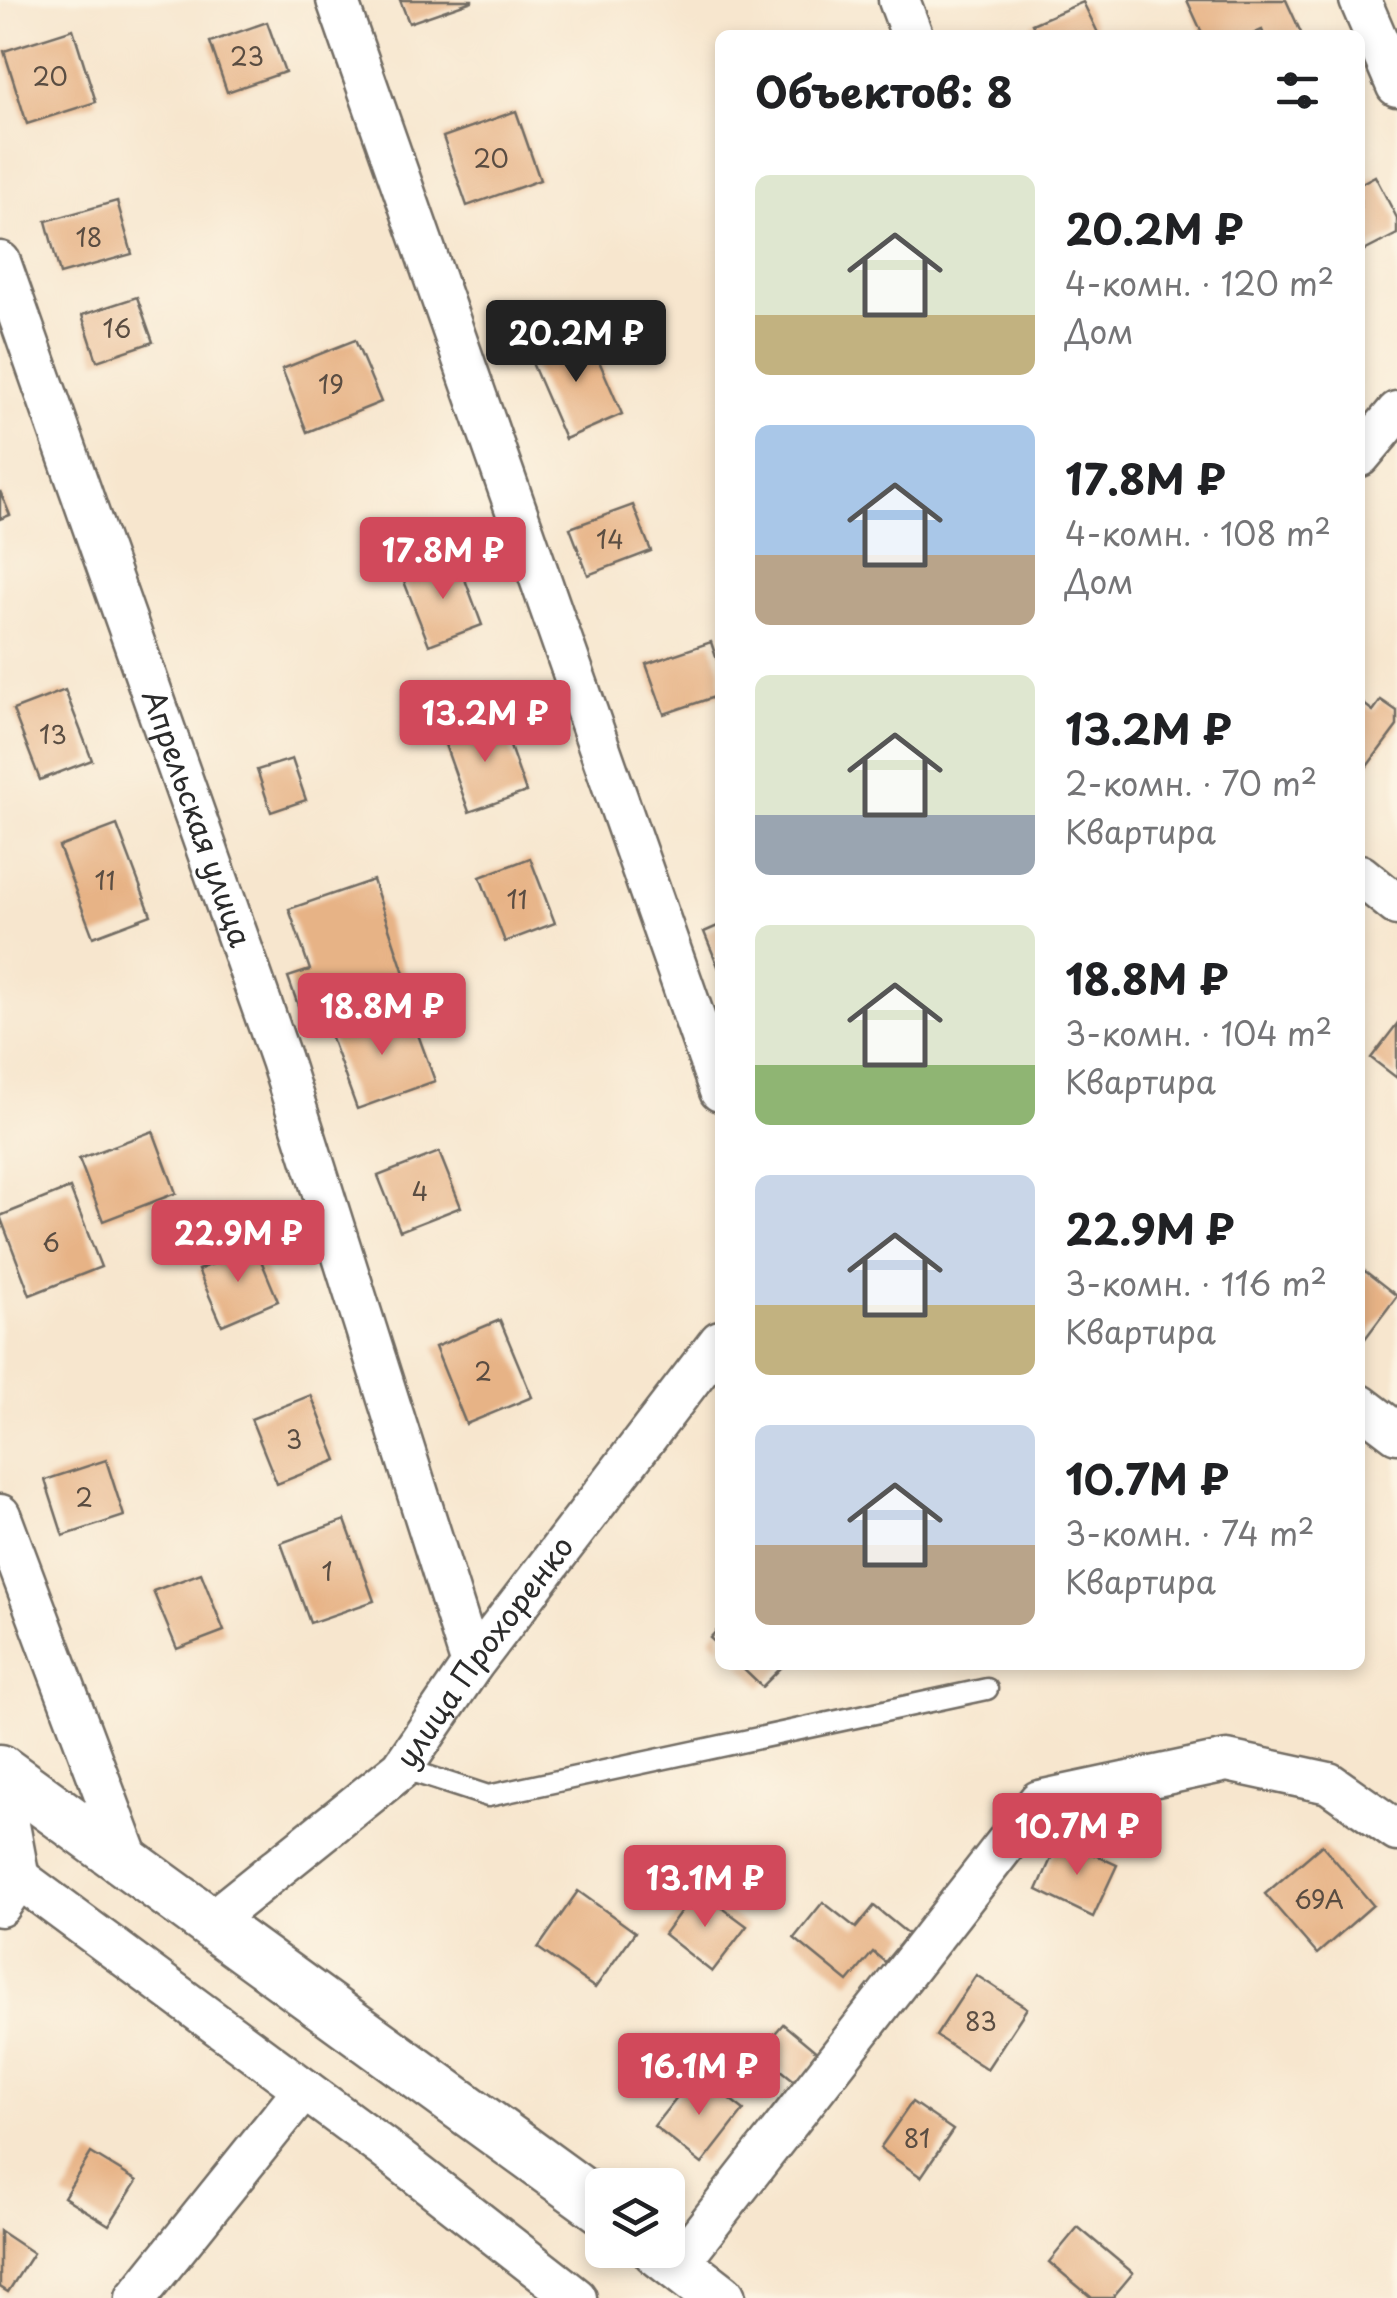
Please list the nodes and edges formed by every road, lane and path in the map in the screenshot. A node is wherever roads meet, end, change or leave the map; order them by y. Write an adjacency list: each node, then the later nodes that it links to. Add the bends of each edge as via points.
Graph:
1 (336, 0): 11 (street)
2 (899, 0): 4 (street)
3 (1360, 0): 5 (street)
4 (910, 30)
5 (1397, 86)
6 (0, 262): 16 (street, Апрельская улица, via 281,1060)
7 (1397, 412): 8 (street)
8 (1365, 450)
9 (1365, 879): 10 (street)
10 (1397, 906)
11 (715, 1077)
12 (715, 1348): 16 (street, улица Прохоренко)
13 (1365, 1409): 14 (street)
14 (1397, 1433)
15 (0, 1514): 21 (street)
16 (472, 1665): 18 (street, улица Прохоренко)
17 (987, 1689): 18 (lane, via 488,1796)
18 (402, 1768): 23 (street, улица Прохоренко)
19 (0, 1774): 21 (street); 22 (street)
20 (1397, 1831): 26 (street, via 1329,1783 1227,1761 1039,1802)
21 (132, 1868): 23 (street)
22 (10, 1892): 24 (street)
23 (209, 1923): 25 (street)
24 (304, 2089): 28 (street); 29 (street)
25 (585, 2196)
26 (685, 2236)
27 (682, 2268): 30 (street)
28 (136, 2298)
29 (576, 2298)
30 (720, 2298)

